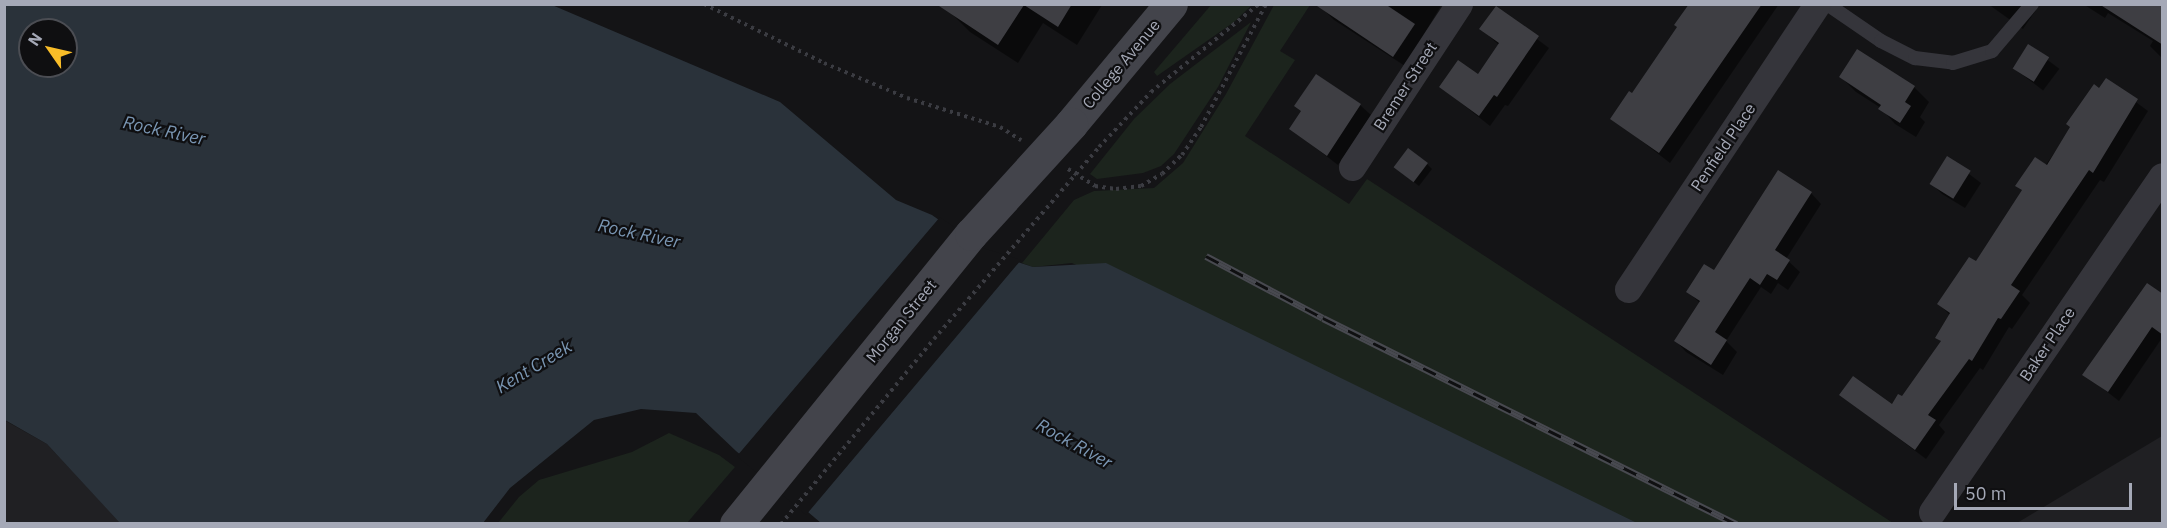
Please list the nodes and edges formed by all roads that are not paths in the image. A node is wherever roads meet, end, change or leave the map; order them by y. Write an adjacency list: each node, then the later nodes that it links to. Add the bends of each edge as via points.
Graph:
1 (1171, 4): 6 (main road, College Avenue)
2 (1459, 4): 7 (street, Bremer Street)
3 (1818, 4): 9 (street, Penfield Place)
4 (1827, 4): 5 (lane, via 1881,41 1915,58 1953,63 1992,51)
5 (2032, 4)
6 (1071, 124): 11 (main road, Morgan Street, bridge, via 971,234)
7 (1352, 167)
8 (2163, 176): 10 (street, Baker Place)
9 (1628, 289)
10 (1932, 512)
11 (736, 524)

